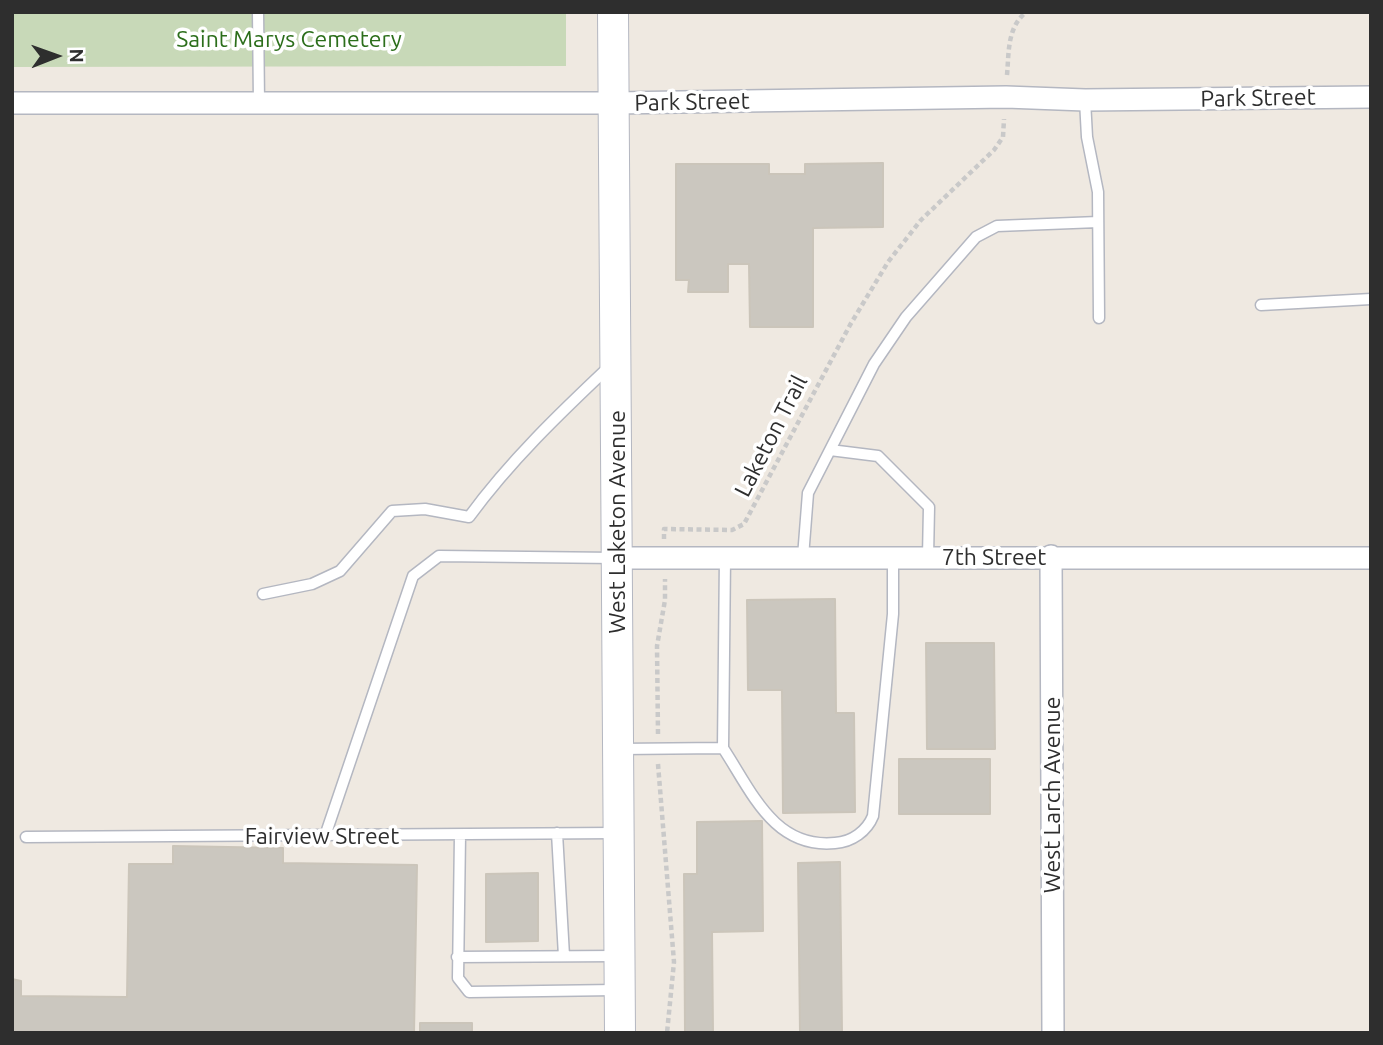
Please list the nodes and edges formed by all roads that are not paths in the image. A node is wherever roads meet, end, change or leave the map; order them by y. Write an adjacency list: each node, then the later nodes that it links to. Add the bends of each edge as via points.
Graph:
1 (258, 12): 6 (lane)
2 (613, 12): 7 (main road, West Laketon Avenue)
3 (1371, 97): 4 (street, Park Street)
4 (1085, 100): 7 (street, Park Street, via 1006,97); 8 (lane)
5 (12, 103): 6 (street, Park Street)
6 (259, 103): 7 (street, Park Street)
7 (615, 103): 12 (main road, West Laketon Avenue)
8 (1098, 222): 11 (lane); 13 (lane, via 997,226 976,237 905,317 874,364)
9 (1371, 299): 10 (lane)
10 (1261, 305)
11 (1099, 318)
12 (616, 361): 18 (main road, West Laketon Avenue); 21 (lane, via 544,429 470,517 425,509 392,511 340,571 312,584)
13 (830, 450): 15 (lane, via 808,493); 17 (lane, via 878,456 929,507)
14 (1051, 556): 17 (street, 7th Street); 20 (street, 7th Street); 34 (street, West Larch Avenue)
15 (803, 557): 16 (street, 7th Street); 19 (street, 7th Street)
16 (893, 557): 17 (street, 7th Street); 22 (lane, via 893,614 869,827 842,843 803,842 791,836 768,817)
17 (928, 557)
18 (617, 558): 19 (street, 7th Street); 23 (main road, West Laketon Avenue); 27 (lane, via 439,556 413,576)
19 (724, 558): 22 (lane)
20 (1371, 558)
21 (262, 594)
22 (723, 748): 23 (lane)
23 (618, 749): 25 (main road, West Laketon Avenue)
24 (557, 833): 25 (lane, Fairview Street); 26 (lane, Fairview Street); 29 (lane)
25 (618, 833): 30 (main road, West Laketon Avenue)
26 (460, 835): 27 (lane, Fairview Street); 31 (lane)
27 (325, 836): 28 (lane, Fairview Street)
28 (26, 837)
29 (564, 956): 30 (lane); 31 (lane)
30 (619, 956): 32 (main road, West Laketon Avenue)
31 (457, 957): 32 (lane, via 458,978 469,992)
32 (620, 990): 33 (main road, West Laketon Avenue)
33 (620, 1033)
34 (1053, 1033)

